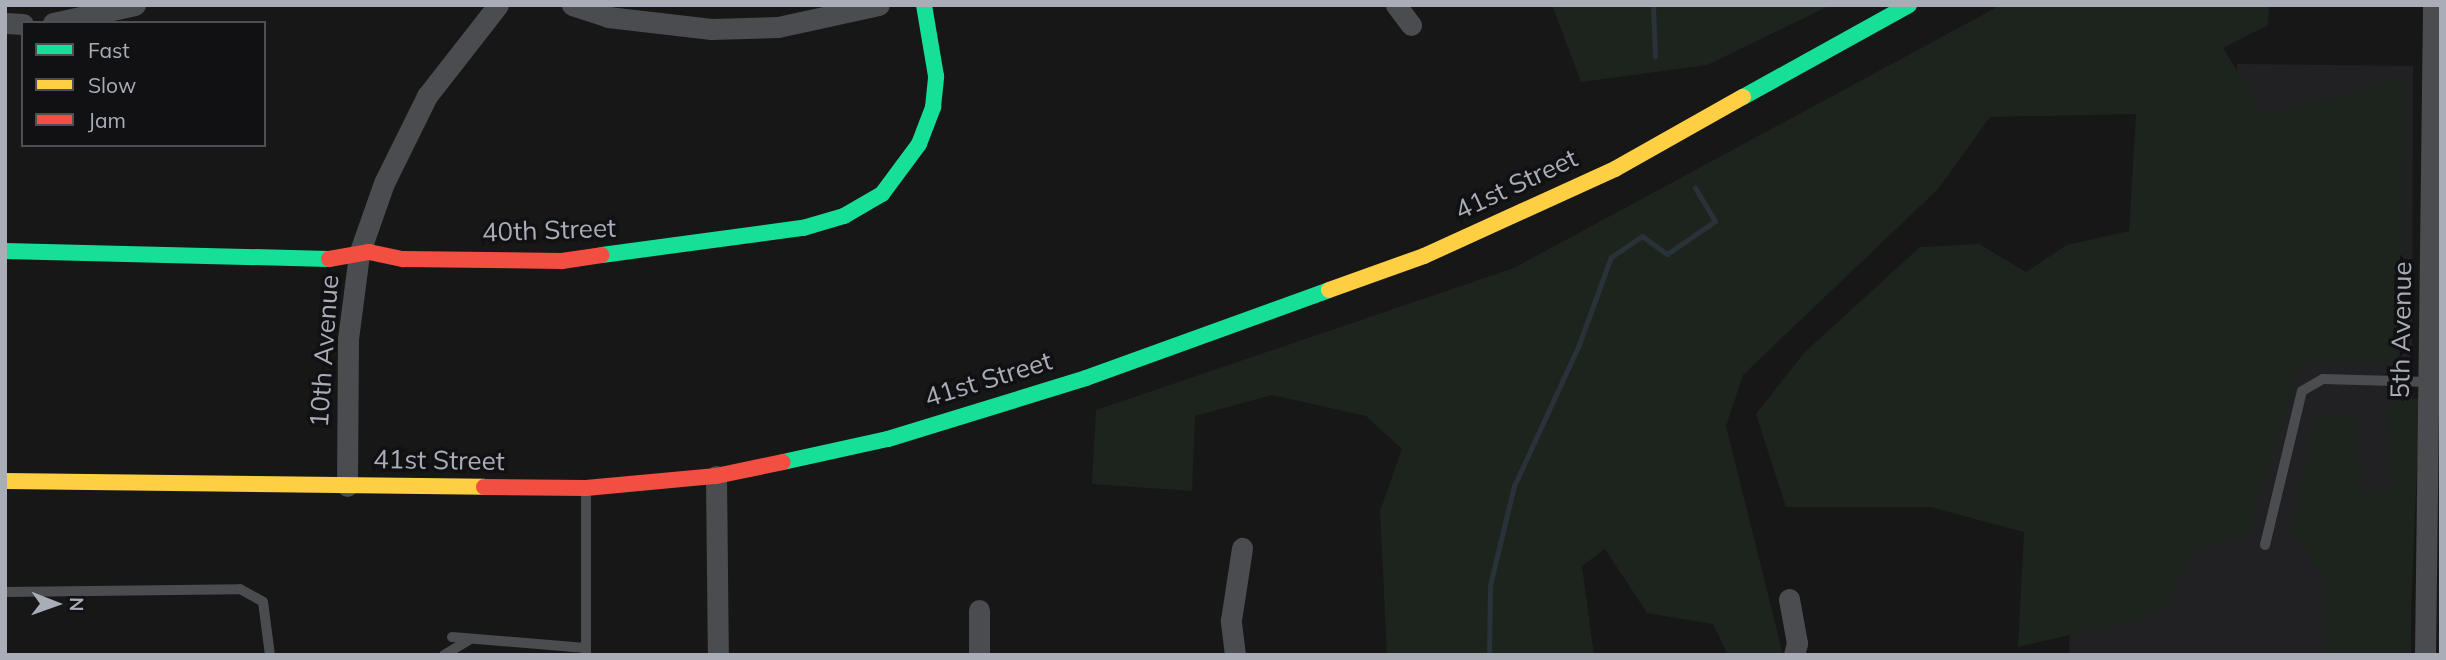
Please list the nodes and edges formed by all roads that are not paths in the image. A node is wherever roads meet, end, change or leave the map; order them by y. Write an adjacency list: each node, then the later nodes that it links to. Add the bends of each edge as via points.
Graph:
1 (135, 5): 9 (street)
2 (498, 5): 14 (street, 10th Avenue, via 427,96 388,173)
3 (572, 5): 4 (street, via 608,17 711,29 778,27)
4 (879, 5)
5 (924, 5): 14 (street, 40th Street, via 936,76 933,107 919,144 882,194 844,216 764,237 601,258 500,262)
6 (1396, 5): 10 (street)
7 (1909, 5): 16 (street, 41st Street, via 1615,169 1368,278 975,414)
8 (2433, 5): 11 (street, 5th Avenue)
9 (62, 21)
10 (1411, 25)
11 (2436, 62): 12 (street, 5th Avenue)
12 (2435, 220): 15 (street, 5th Avenue)
13 (5, 251): 14 (street, 40th Street, via 324,260)
14 (359, 254): 18 (street, 10th Avenue, via 348,340)
15 (2432, 376): 20 (street, 5th Avenue); 21 (lane, via 2323,379 2302,391)
16 (716, 476): 19 (street, 41st Street); 31 (street)
17 (5, 481): 18 (street, 41st Street)
18 (347, 486): 19 (street, 41st Street)
19 (586, 488): 28 (lane)
20 (2434, 535): 35 (street, 5th Avenue)
21 (2265, 545)
22 (1242, 548): 33 (street, via 1231,620)
23 (5, 592): 29 (lane, via 240,589 258,596 267,611)
24 (1789, 600): 34 (street, via 1797,643)
25 (979, 610): 32 (street)
26 (452, 638): 27 (lane)
27 (470, 639): 28 (lane); 30 (lane)
28 (586, 651)
29 (270, 655)
30 (444, 655)
31 (718, 655)
32 (979, 655)
33 (1235, 655)
34 (1794, 655)
35 (2425, 655)

